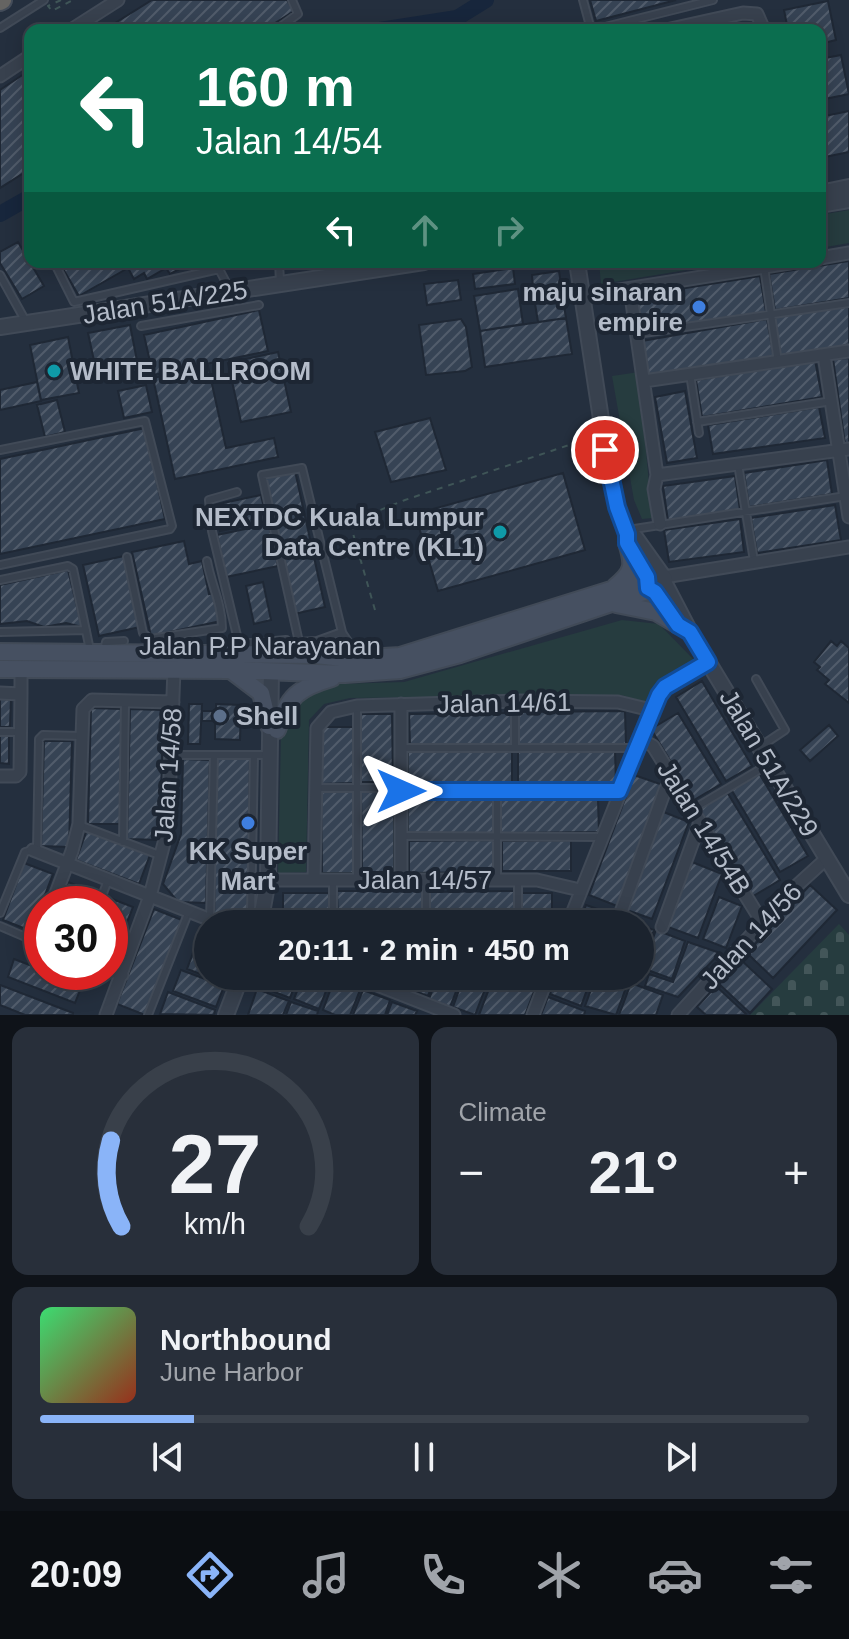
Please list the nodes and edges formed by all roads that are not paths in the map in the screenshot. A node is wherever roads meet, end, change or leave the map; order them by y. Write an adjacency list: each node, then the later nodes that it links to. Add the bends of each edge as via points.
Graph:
1 (44, 0): 12 (lane)
2 (118, 0): 6 (street)
3 (292, 0): 7 (lane, via 298,14)
4 (583, 0): 8 (lane)
5 (710, 0): 9 (lane)
6 (80, 24)
7 (284, 24)
8 (589, 24)
9 (616, 24)
10 (693, 24): 11 (street, via 743,13 757,14)
11 (761, 24)
12 (0, 28)
13 (24, 60): 14 (street)
14 (0, 76)
15 (849, 187): 16 (street)
16 (826, 192)
17 (849, 200): 18 (street)
18 (826, 204)
19 (849, 253): 20 (street)
20 (826, 257)
21 (57, 268): 22 (lane, via 74,302)
22 (213, 268)
23 (222, 268): 32 (lane)
24 (279, 268): 30 (lane)
25 (359, 268): 30 (street, Jalan 51A/225)
26 (578, 268): 34 (street, Jalan 51A/229)
27 (758, 268): 31 (street)
28 (764, 268): 38 (lane)
29 (0, 275): 39 (lane)
30 (280, 284): 32 (street, Jalan 51A/225)
31 (630, 289): 34 (street); 42 (street)
32 (231, 292): 33 (street, Jalan 51A/225)
33 (201, 296): 37 (lane); 39 (street, Jalan 51A/225)
34 (582, 296): 60 (street, Jalan 51A/229, via 608,467)
35 (849, 303): 38 (lane)
36 (259, 305): 37 (lane)
37 (203, 314): 40 (lane)
38 (771, 314): 42 (lane); 45 (lane)
39 (26, 322): 41 (street, Jalan 51A/225)
40 (141, 326)
41 (0, 327)
42 (637, 334): 47 (street)
43 (849, 351): 44 (street)
44 (824, 355): 45 (street); 48 (street)
45 (778, 362): 46 (street)
46 (690, 374): 47 (street); 49 (lane)
47 (644, 381): 54 (street)
48 (832, 401): 49 (lane); 51 (street)
49 (697, 422): 50 (lane)
50 (699, 433)
51 (844, 449): 53 (street); 56 (street)
52 (0, 450): 65 (lane, via 145,421 172,526)
53 (738, 464): 54 (street); 57 (lane)
54 (657, 475): 59 (street)
55 (237, 492): 82 (lane, via 209,500 212,531 239,644 286,640)
56 (846, 496): 57 (lane); 58 (street)
57 (745, 512): 59 (lane); 64 (lane)
58 (849, 517)
59 (660, 524): 60 (lane)
60 (627, 536): 67 (street, Jalan 51A/229); 68 (main road, via 631,568)
61 (849, 547): 64 (street)
62 (127, 557): 73 (lane, via 146,637)
63 (207, 561): 73 (lane, via 222,626)
64 (754, 561): 67 (street)
65 (0, 565)
66 (0, 580): 70 (lane, via 68,566 73,569)
67 (655, 582): 68 (main road, Jalan P.P Narayanan); 69 (street, Jalan 51A/229)
68 (614, 596): 69 (main road); 81 (main road, Jalan P.P Narayanan, via 430,663 400,670)
69 (684, 628): 80 (street, Jalan 51A/229)
70 (86, 630): 71 (lane); 76 (lane)
71 (0, 632)
72 (343, 633): 72 (lane, via 299,642 262,475 302,468); 78 (lane); 81 (lane)
73 (190, 635): 77 (lane)
74 (124, 641): 76 (lane, via 106,642)
75 (1, 654): 76 (main road, Jalan P.P Narayanan); 83 (main road, Jalan P.P Narayanan)
76 (97, 654): 77 (main road, Jalan P.P Narayanan)
77 (192, 655): 79 (main road, Jalan P.P Narayanan)
78 (323, 656): 81 (main road, Jalan P.P Narayanan); 82 (main road, Jalan P.P Narayanan)
79 (233, 662): 82 (main road); 84 (main road, Jalan P.P Narayanan); 94 (main road, via 261,693)
80 (708, 662): 93 (street, via 665,687); 99 (street, Jalan 51A/229)
81 (352, 663): 82 (main road, Jalan P.P Narayanan); 94 (main road, via 292,697)
82 (278, 665): 94 (street)
83 (21, 669): 84 (main road, Jalan P.P Narayanan); 87 (street)
84 (174, 669): 90 (street, Jalan 14/58)
85 (756, 679): 99 (lane, via 785,730)
86 (0, 693): 87 (street)
87 (21, 694): 96 (street)
88 (125, 701): 90 (street); 97 (street, via 92,700 83,709); 120 (lane)
89 (515, 701): 91 (street, Jalan 14/61); 93 (street, Jalan 14/61, via 618,702); 101 (lane)
90 (173, 702): 102 (street, Jalan 14/58)
91 (401, 704): 92 (street, Jalan 14/61); 100 (street)
92 (357, 706): 108 (street, via 331,712 317,728); 109 (lane)
93 (651, 710): 98 (street)
94 (273, 728): 104 (street); 113 (street)
95 (0, 732): 96 (lane)
96 (20, 732): 106 (street, via 20,772)
97 (82, 736): 116 (street); 121 (lane, via 39,739)
98 (638, 743): 101 (lane); 107 (street, Jalan 14/54B, via 653,746); 112 (street)
99 (759, 747): 105 (street, Jalan 51A/229)
100 (401, 748): 101 (lane); 110 (street)
101 (515, 748)
102 (171, 755): 103 (lane); 122 (street, Jalan 14/58)
103 (214, 755): 104 (lane); 139 (lane)
104 (261, 755): 113 (street); 140 (lane)
105 (769, 764): 114 (lane); 123 (street, Jalan 51A/229)
106 (0, 776)
107 (673, 778): 114 (street, Jalan 14/54B); 146 (street)
108 (316, 788): 109 (lane); 127 (street)
109 (357, 788): 110 (lane); 129 (lane)
110 (401, 789): 111 (street); 117 (street)
111 (497, 791): 112 (street); 118 (lane)
112 (619, 791): 119 (street)
113 (271, 793): 126 (street)
114 (692, 809): 115 (street, Jalan 14/54B)
115 (700, 822): 150 (street, Jalan 14/54B); 152 (street)
116 (79, 824): 120 (lane); 124 (street)
117 (401, 836): 118 (lane); 130 (street)
118 (497, 836): 119 (lane); 132 (lane)
119 (602, 837): 136 (street)
120 (123, 842): 122 (lane)
121 (35, 851): 124 (street); 148 (lane, via 25,852)
122 (162, 856): 138 (street, Jalan 14/58)
123 (826, 859): 137 (street, Jalan 51A/229); 150 (street, Jalan 14/56)
124 (67, 864): 125 (street); 134 (street)
125 (108, 880): 135 (lane); 138 (street)
126 (268, 880): 127 (street, Jalan 14/57); 141 (street)
127 (314, 880): 128 (street, Jalan 14/57)
128 (333, 880): 129 (street, Jalan 14/57); 142 (lane)
129 (357, 880): 130 (street, Jalan 14/57)
130 (401, 880): 131 (street, Jalan 14/57)
131 (426, 880): 132 (street, Jalan 14/57); 143 (lane)
132 (497, 880): 133 (street, Jalan 14/57)
133 (518, 880): 136 (street, Jalan 14/57); 144 (lane)
134 (59, 886)
135 (106, 886)
136 (580, 890): 145 (street)
137 (849, 894)
138 (150, 896): 147 (street); 154 (street, Jalan 14/58)
139 (216, 910)
140 (251, 910)
141 (263, 910)
142 (333, 910)
143 (426, 910)
144 (518, 910)
145 (573, 910)
146 (622, 910)
147 (189, 911): 149 (street); 160 (lane)
148 (0, 913)
149 (194, 913)
150 (762, 922): 164 (street, Jalan 14/56)
151 (0, 926): 153 (lane)
152 (662, 927)
153 (24, 933)
154 (128, 946)
155 (112, 990): 159 (street, Jalan 14/58)
156 (236, 990): 161 (street)
157 (390, 990): 162 (street)
158 (543, 990): 163 (street)
159 (106, 1015)
160 (148, 1015)
161 (226, 1015)
162 (454, 1015)
163 (533, 1015)
164 (678, 1015)

